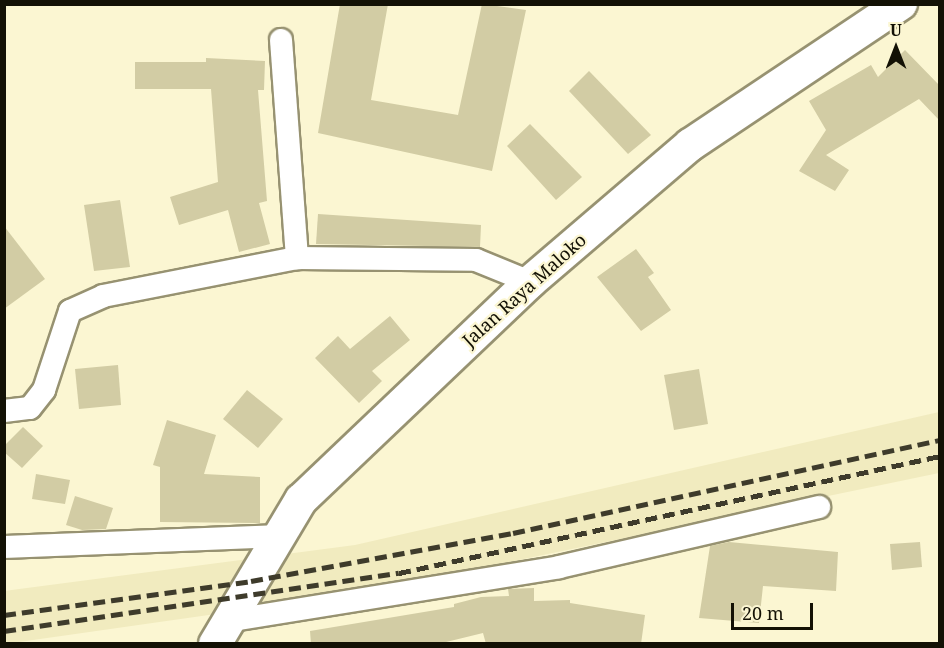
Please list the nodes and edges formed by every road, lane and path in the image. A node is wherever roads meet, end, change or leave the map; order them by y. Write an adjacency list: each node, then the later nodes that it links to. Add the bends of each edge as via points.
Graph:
1 (901, 4): 4 (street, Jalan Raya Maloko, via 690,145)
2 (281, 40): 3 (street)
3 (297, 258): 4 (street, via 476,260); 5 (street, via 86,301 70,311 44,390 30,408)
4 (531, 282): 7 (street, Jalan Raya Maloko, via 337,464 301,500)
5 (4, 411)
6 (819, 507): 9 (street, via 559,567)
7 (276, 536): 8 (street); 9 (street, Jalan Raya Maloko)
8 (4, 547)
9 (221, 632)

